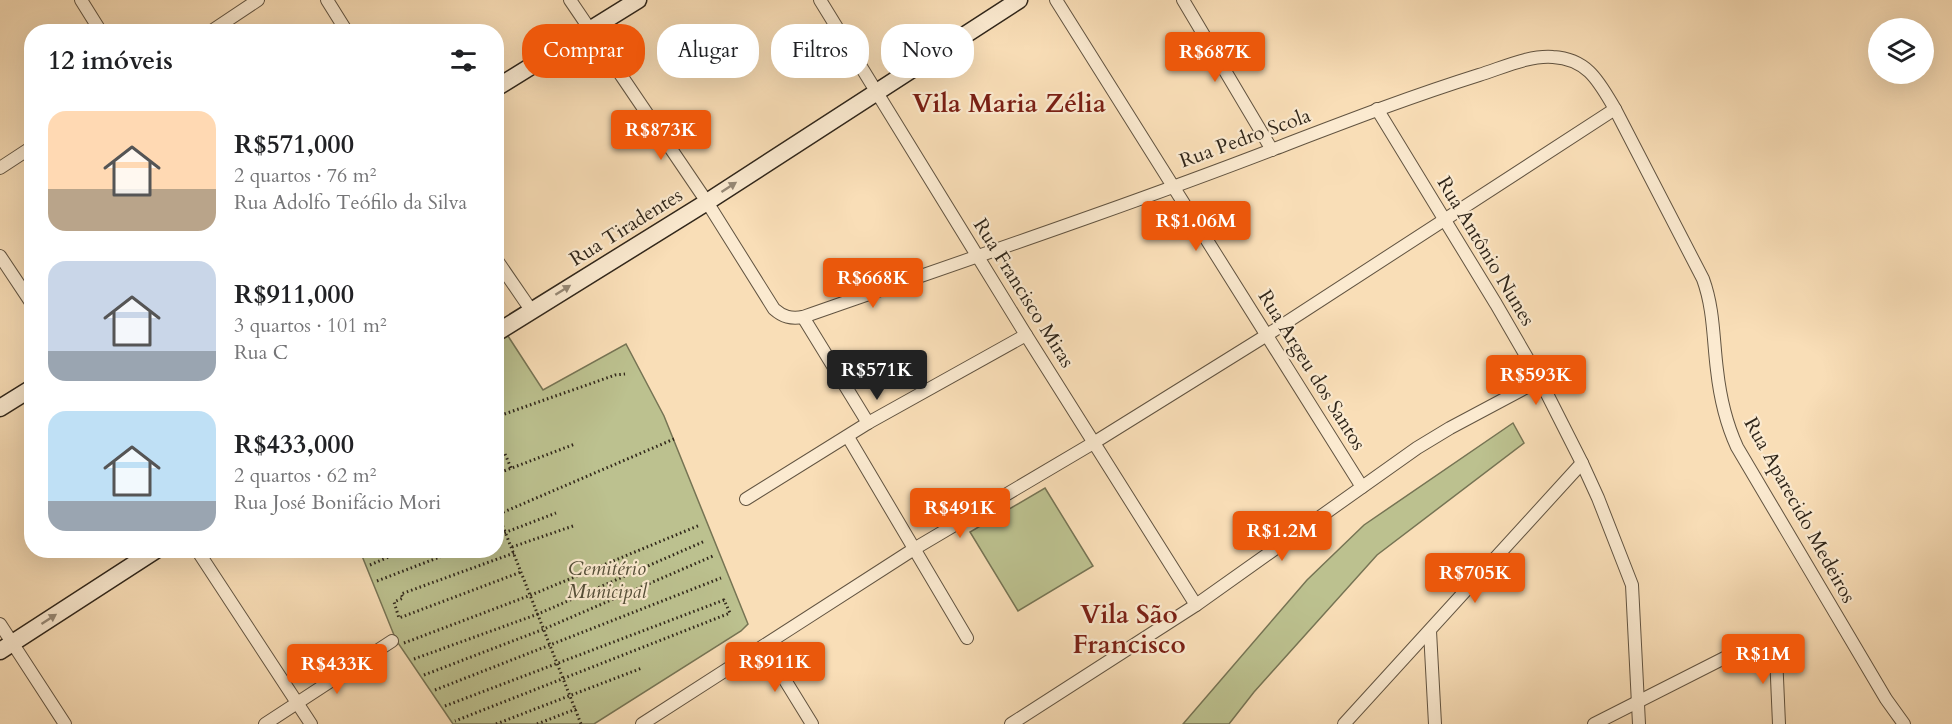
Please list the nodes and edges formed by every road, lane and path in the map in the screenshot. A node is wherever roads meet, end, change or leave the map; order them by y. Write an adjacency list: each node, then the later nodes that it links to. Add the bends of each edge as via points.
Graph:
1 (81, 0): 10 (street)
2 (258, 0): 11 (street)
3 (327, 0): 12 (street)
4 (570, 0): 13 (street)
5 (638, 0): 14 (main road)
6 (820, 0): 19 (street, Rua Francisco Miras)
7 (1019, 0): 19 (main road, Rua Tiradentes)
8 (1056, 0): 25 (street, Rua Argeu dos Santos)
9 (1183, 0): 22 (street)
10 (96, 24)
11 (222, 24)
12 (342, 24)
13 (585, 24)
14 (599, 24)
15 (1527, 60): 20 (street, Rua Pedro Scola); 21 (street, Rua Aparecido Medeiros, via 1550,56 1582,64)
16 (522, 72): 18 (main road)
17 (622, 78): 26 (street)
18 (504, 83)
19 (877, 93): 26 (main road, Rua Tiradentes, one-way to 19); 29 (street, Rua Francisco Miras)
20 (1377, 109): 22 (street, Rua Pedro Scola); 27 (street, Rua Antônio Nunes)
21 (1615, 109): 27 (street); 111 (street, Rua Aparecido Medeiros, via 1709,296 1721,394 1737,447)
22 (1272, 150): 25 (street, Rua Pedro Scola)
23 (24, 152): 24 (street)
24 (0, 168)
25 (1172, 186): 29 (street, Rua Pedro Scola); 36 (street, Rua Argeu dos Santos)
26 (707, 202): 32 (main road, Rua Tiradentes, one-way to 26); 33 (street, via 774,309 788,318)
27 (1444, 220): 36 (street); 38 (street, Rua Antônio Nunes)
28 (0, 255): 31 (street)
29 (978, 256): 33 (street, Rua Pedro Scola); 35 (street, Rua Francisco Miras)
30 (504, 271): 32 (street)
31 (24, 292)
32 (531, 310): 34 (main road, Rua Tiradentes)
33 (803, 317): 42 (street)
34 (504, 328)
35 (1026, 335): 42 (street); 45 (street, Rua Francisco Miras)
36 (1266, 335): 45 (street); 51 (street, Rua Argeu dos Santos)
37 (625, 374): 41 (path)
38 (1540, 380): 48 (street, Rua Antônio Nunes); 51 (street, via 1450,428)
39 (24, 393): 40 (main road)
40 (0, 408)
41 (504, 414)
42 (868, 423): 43 (street)
43 (848, 436): 52 (street); 61 (street)
44 (674, 440): 53 (path)
45 (1095, 442): 61 (street); 75 (street, Rua Francisco Miras)
46 (575, 444): 49 (path)
47 (505, 454): 49 (path)
48 (1582, 463): 79 (street); 92 (street, Rua Antônio Nunes, via 1632,585)
49 (511, 468): 50 (path)
50 (504, 471)
51 (1362, 486): 75 (street)
52 (746, 499)
53 (504, 511)
54 (556, 513): 58 (path)
55 (700, 525): 74 (path)
56 (573, 526): 60 (path)
57 (504, 528): 58 (path)
58 (506, 532): 60 (path)
59 (705, 541): 76 (path)
60 (512, 548): 62 (path)
61 (914, 549): 80 (street); 83 (street)
62 (514, 553): 64 (path); 71 (path)
63 (713, 556): 78 (path)
64 (504, 557)
65 (144, 558): 84 (main road, one-way to 65)
66 (202, 558): 93 (street)
67 (386, 558): 70 (path)
68 (437, 558): 73 (path)
69 (500, 558): 71 (path, via 401,594 403,598 394,602 399,618)
70 (370, 565)
71 (521, 572): 74 (path)
72 (721, 578): 82 (path)
73 (377, 581)
74 (531, 595): 76 (path); 81 (path)
75 (1196, 605): 105 (street)
76 (538, 614): 78 (path); 85 (path)
77 (0, 624): 84 (street)
78 (544, 629): 82 (path); 88 (path)
79 (1430, 631): 106 (street); 107 (street)
80 (967, 638)
81 (397, 643): 93 (street)
82 (551, 646): 86 (path); 90 (path)
83 (764, 646): 103 (street); 104 (street)
84 (6, 647): 97 (street)
85 (414, 659)
86 (558, 664): 89 (path); 89 (path, via 724,600 730,613); 94 (path)
87 (642, 669): 91 (path)
88 (424, 675)
89 (564, 680): 91 (path); 96 (path)
90 (435, 690)
91 (570, 695): 95 (path); 100 (path)
92 (1638, 701): 108 (street); 109 (street, Rua Antônio Nunes); 110 (street, via 1743,648 1765,641 1776,655)
93 (297, 703): 98 (street); 99 (street)
94 (445, 706)
95 (576, 709): 101 (path); 102 (path)
96 (455, 721)
97 (65, 724)
98 (265, 724)
99 (310, 724)
100 (496, 724)
101 (537, 724)
102 (581, 724)
103 (642, 724)
104 (812, 724)
105 (1011, 724)
106 (1344, 724)
107 (1435, 724)
108 (1594, 724)
109 (1639, 724)
110 (1779, 724)
111 (1904, 724)

